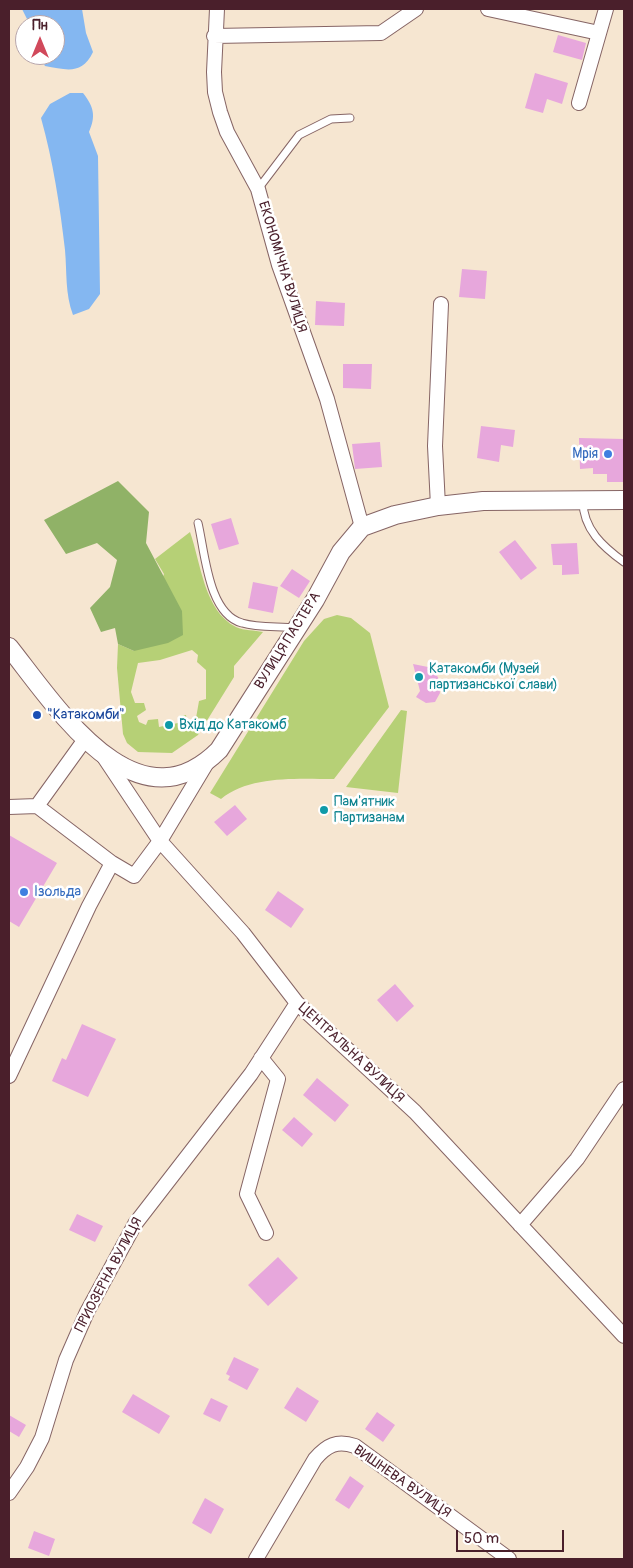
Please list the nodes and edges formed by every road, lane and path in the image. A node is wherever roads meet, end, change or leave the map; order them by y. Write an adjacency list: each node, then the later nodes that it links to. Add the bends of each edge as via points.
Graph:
1 (217, 9): 6 (street, ЕКОНОМІЧНА ВУЛИЦЯ)
2 (416, 9): 6 (street, via 381,32)
3 (488, 9): 5 (street)
4 (606, 9): 5 (street)
5 (599, 33): 7 (street)
6 (214, 36): 9 (street, ЕКОНОМІЧНА ВУЛИЦЯ, via 215,92 220,112 226,132)
7 (578, 103)
8 (350, 118): 9 (lane, via 332,119 299,135)
9 (258, 189): 15 (street, ЕКОНОМІЧНА ВУЛИЦЯ, via 301,332 327,399)
10 (441, 304): 13 (street, via 436,446)
11 (624, 500): 12 (street, ВУЛИЦЯ ПАСТЕРА)
12 (582, 501): 13 (street, ВУЛИЦЯ ПАСТЕРА, via 483,501); 16 (lane, via 588,527)
13 (438, 506): 15 (street, ВУЛИЦЯ ПАСТЕРА, via 395,515)
14 (198, 523): 17 (lane, via 214,592 227,616 241,623)
15 (362, 527): 17 (street, ВУЛИЦЯ ПАСТЕРА, via 341,552)
16 (624, 562)
17 (296, 628): 21 (street, ВУЛИЦЯ ПАСТЕРА, via 219,750)
18 (9, 647): 19 (street, ВУЛИЦЯ ПАСТЕРА)
19 (86, 738): 20 (street, ВУЛИЦЯ ПАСТЕРА); 22 (street)
20 (100, 752): 21 (street, ВУЛИЦЯ ПАСТЕРА, via 128,771 145,777 178,776); 24 (street, ЦЕНТРАЛЬНА ВУЛИЦЯ)
21 (208, 761): 24 (street)
22 (37, 806): 23 (street); 25 (street)
23 (9, 807)
24 (160, 841): 25 (street, via 134,876); 26 (street, ЦЕНТРАЛЬНА ВУЛИЦЯ, via 243,934)
25 (112, 863): 28 (street, via 88,906)
26 (296, 1003): 27 (street, ПРИОЗЕРНА ВУЛИЦЯ); 30 (street, ЦЕНТРАЛЬНА ВУЛИЦЯ, via 414,1112)
27 (261, 1058): 31 (street, via 278,1079 247,1194); 33 (street, ПРИОЗЕРНА ВУЛИЦЯ, via 135,1224 87,1312 66,1360 42,1438)
28 (9, 1076)
29 (624, 1089): 30 (street, via 577,1159)
30 (520, 1225): 32 (street, ЦЕНТРАЛЬНА ВУЛИЦЯ)
31 (266, 1233)
32 (624, 1336)
33 (9, 1493)
34 (256, 1559): 35 (street, ВИШНЕВА ВУЛИЦЯ, via 315,1459 326,1447 346,1443 368,1455)
35 (509, 1559)

